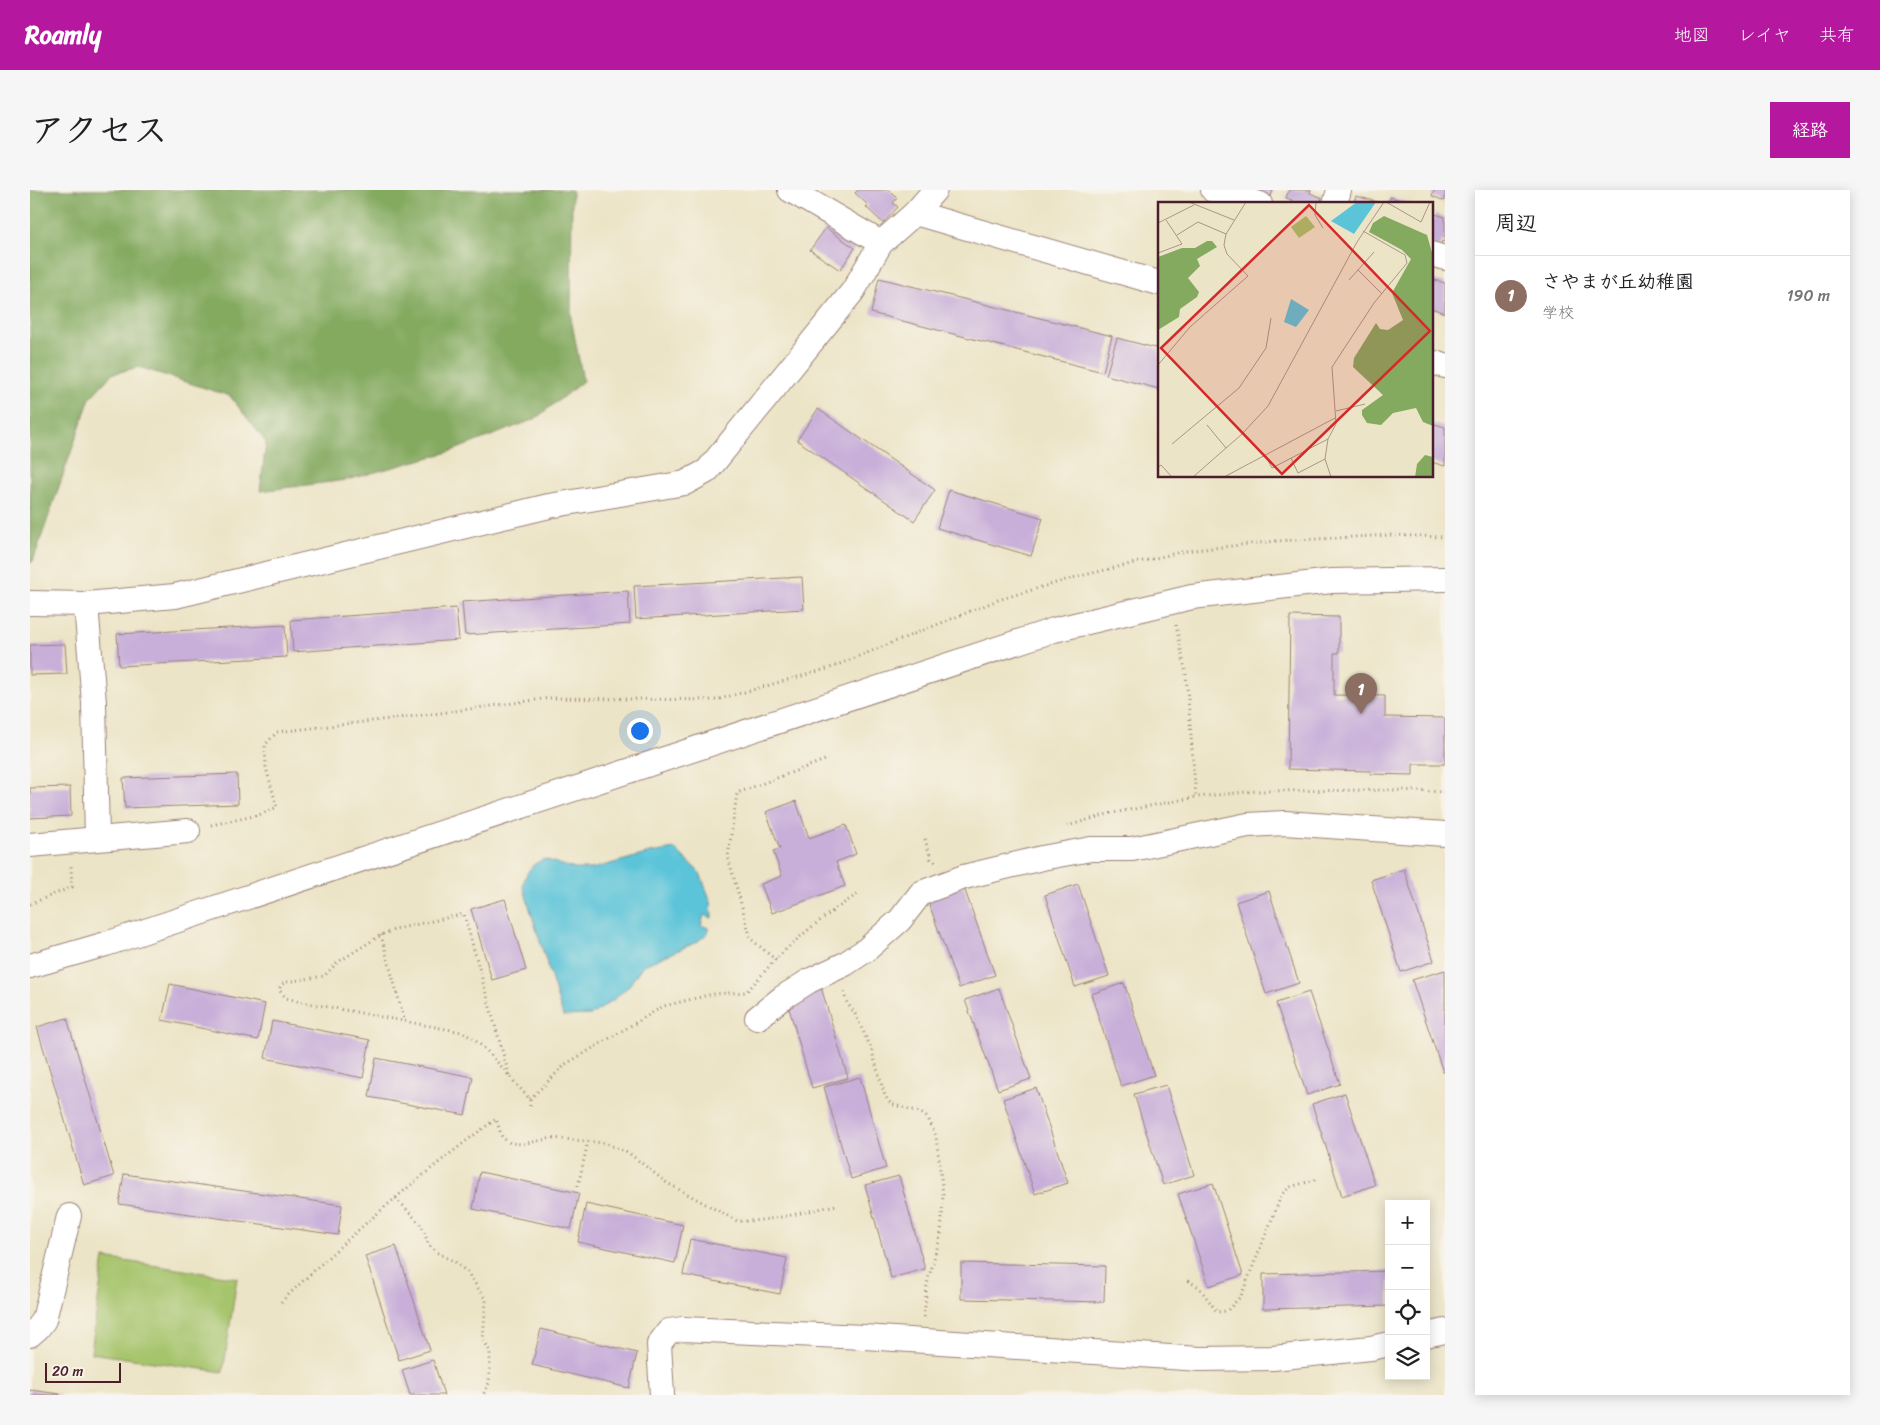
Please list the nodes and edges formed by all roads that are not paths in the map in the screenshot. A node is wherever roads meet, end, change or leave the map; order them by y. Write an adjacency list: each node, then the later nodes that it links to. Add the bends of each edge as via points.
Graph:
1 (790, 190): 8 (street)
2 (935, 190): 7 (street)
3 (1213, 190): 5 (street)
4 (1339, 190): 6 (street)
5 (1253, 202)
6 (1335, 202)
7 (915, 213): 8 (street); 11 (street)
8 (881, 243): 14 (street, via 853,292 744,427 707,472 685,483 549,506 175,596)
9 (1432, 254): 10 (street)
10 (1445, 258)
11 (1158, 283)
12 (1445, 579): 19 (street, via 1332,580 1192,597 1054,630 106,944)
13 (30, 604): 14 (street)
14 (86, 604): 17 (street, via 94,703)
15 (188, 831): 17 (street)
16 (1445, 834): 20 (street, via 1285,823 1248,825 1132,849 1091,849 964,877 921,893 900,920 866,950 782,998)
17 (97, 838): 18 (street)
18 (30, 845)
19 (30, 966)
20 (758, 1018)
21 (68, 1216): 23 (street, via 44,1320)
22 (1445, 1331): 24 (street)
23 (30, 1335)
24 (1430, 1335)
25 (1385, 1345): 26 (street, via 1273,1358 1200,1360 864,1337 684,1329 669,1331 659,1344)
26 (662, 1395)

